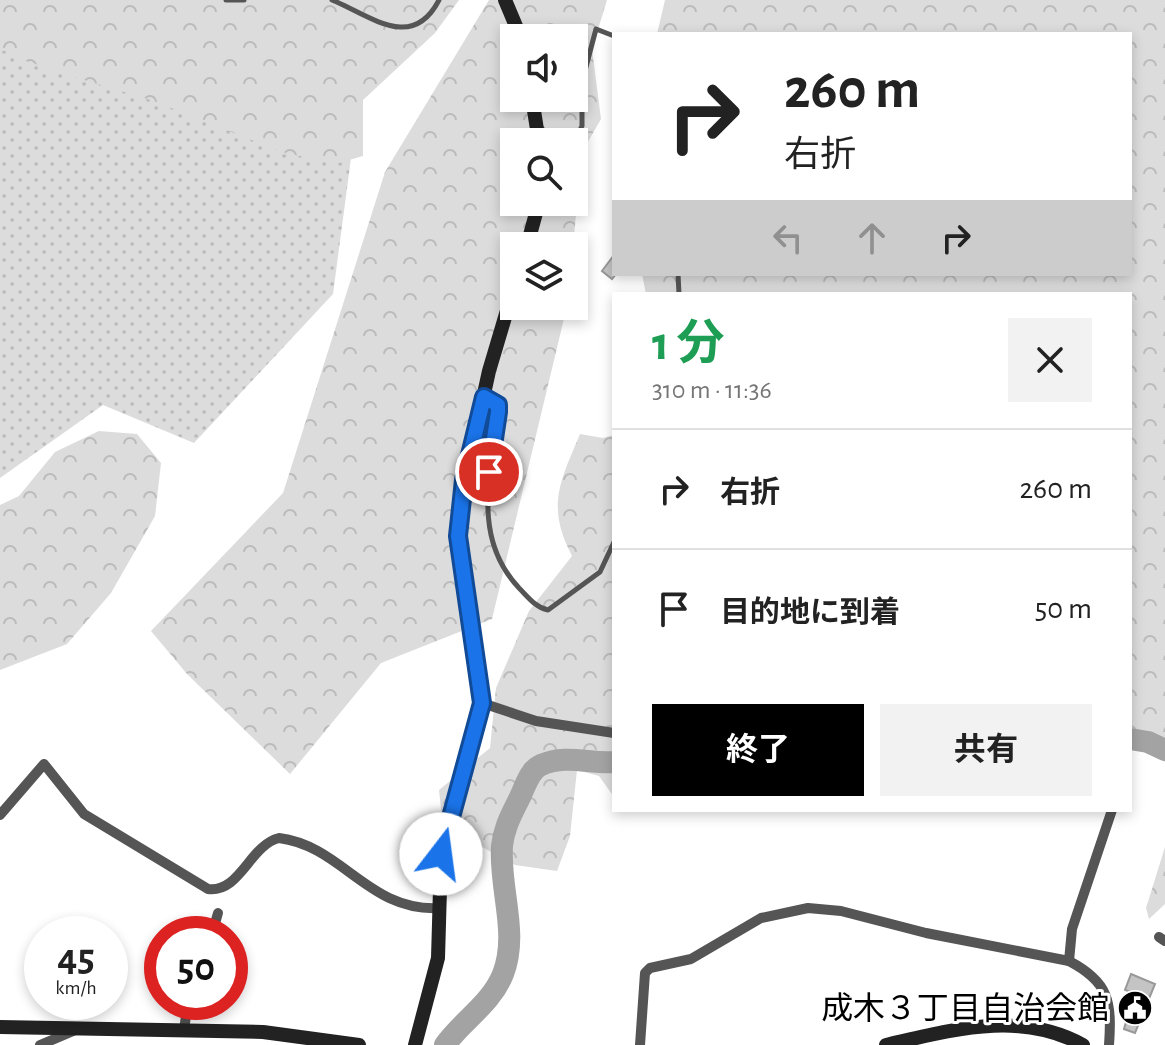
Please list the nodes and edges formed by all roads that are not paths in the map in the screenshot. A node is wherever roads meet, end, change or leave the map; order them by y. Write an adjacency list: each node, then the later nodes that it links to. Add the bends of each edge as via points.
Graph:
1 (226, 0): 2 (lane)
2 (244, 0)
3 (332, 0): 4 (lane, via 385,24 411,28 431,15)
4 (439, 0)
5 (505, 0): 6 (main road)
6 (515, 24)
7 (612, 35): 12 (lane, via 596,29 582,82)
8 (535, 112): 9 (main road)
9 (537, 124): 10 (main road); 11 (lane)
10 (537, 128)
11 (541, 128)
12 (581, 128)
13 (505, 320): 14 (main road)
14 (484, 397): 15 (lane, via 498,405 486,515 510,578 538,607 548,610 600,572); 16 (main road, via 464,480 458,536)
15 (612, 546)
16 (482, 703): 17 (street, via 536,721); 20 (main road, via 441,854)
17 (612, 733)
18 (1, 812): 20 (street, via 44,764 84,814 208,889 229,884 262,847 279,838 315,847 373,891 419,909)
19 (1111, 812): 23 (street, via 1072,929)
20 (440, 908): 30 (main road, via 438,958)
21 (218, 913): 22 (street)
22 (217, 916)
23 (1069, 961): 31 (street, via 825,908 792,911 747,923 691,959 650,968 645,973); 34 (street, via 1103,985)
24 (185, 1020): 27 (street)
25 (0, 1027): 26 (main road)
26 (80, 1028): 27 (main road); 28 (street)
27 (184, 1030): 29 (main road, via 263,1032)
28 (40, 1045)
29 (359, 1045)
30 (415, 1045)
31 (640, 1045)
32 (886, 1045): 33 (main road, via 1005,1024 1045,1029)
33 (1083, 1045)
34 (1109, 1045)

